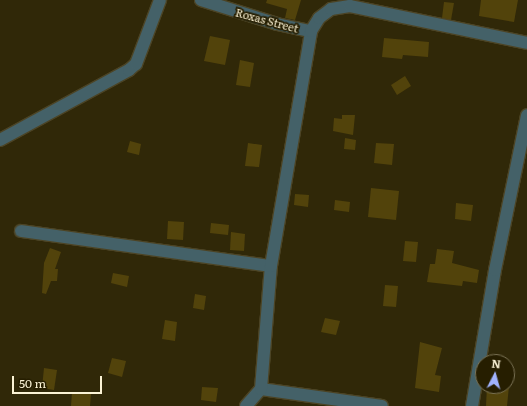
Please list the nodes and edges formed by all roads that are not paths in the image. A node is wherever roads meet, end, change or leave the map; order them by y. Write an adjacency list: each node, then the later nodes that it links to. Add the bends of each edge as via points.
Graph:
1 (160, 0): 6 (street, via 133,67)
2 (201, 0): 3 (street, Roxas Street, via 277,24)
3 (312, 31): 4 (street, via 319,18 332,9 350,6); 8 (street)
4 (527, 44)
5 (527, 115): 12 (street, via 495,270)
6 (0, 140)
7 (21, 231): 8 (street)
8 (271, 266): 9 (street)
9 (261, 389): 10 (street); 11 (street)
10 (246, 406)
11 (382, 406)
12 (472, 406)

